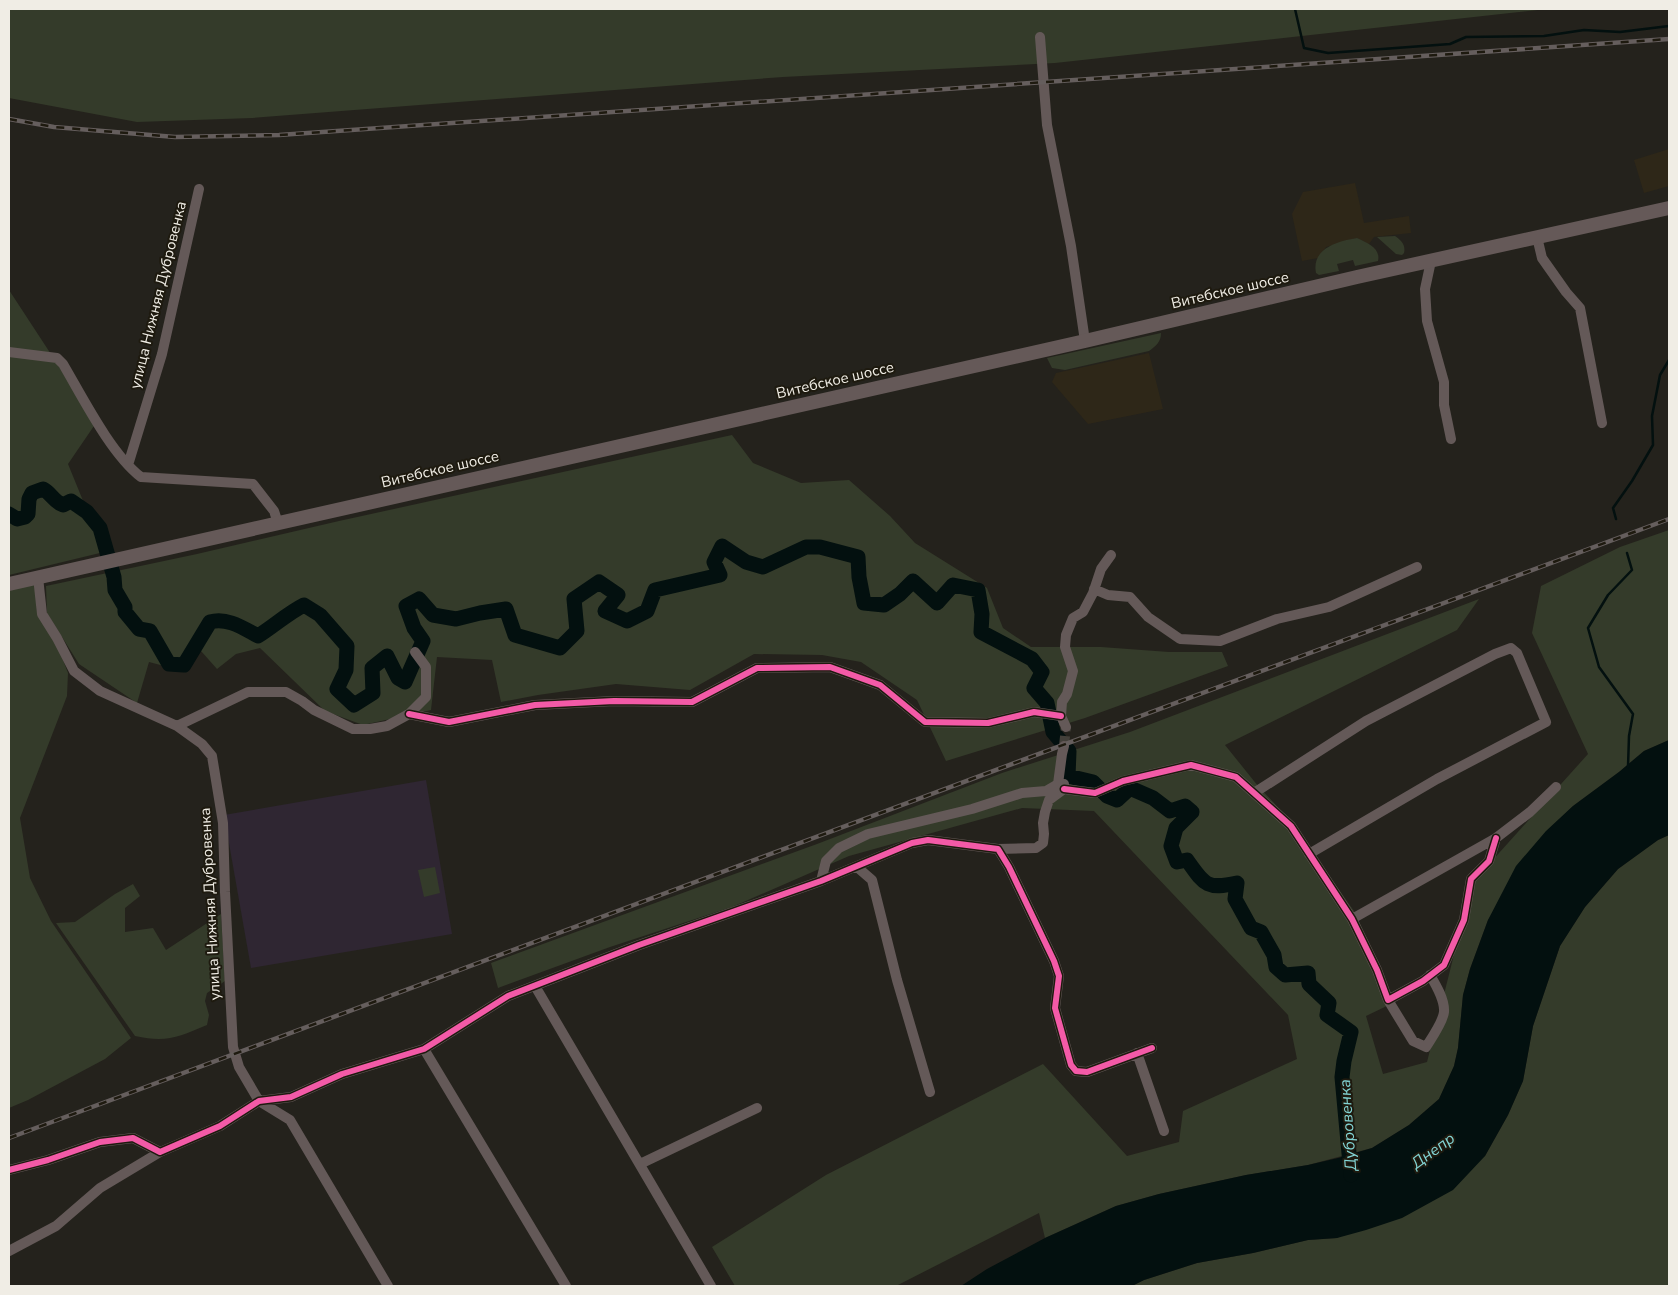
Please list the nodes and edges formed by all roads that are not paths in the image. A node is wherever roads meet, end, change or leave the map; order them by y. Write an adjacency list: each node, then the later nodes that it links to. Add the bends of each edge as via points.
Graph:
1 (1040, 37): 6 (street, via 1047,125 1072,246)
2 (199, 189): 10 (street, улица Нижняя Дубровенка, via 162,354)
3 (1669, 208): 4 (main road, Витебское шоссе)
4 (1537, 237): 5 (main road, Витебское шоссе); 8 (street, via 1542,258 1580,308)
5 (1431, 261): 6 (main road, Витебское шоссе); 9 (street, via 1426,289 1427,321 1444,382)
6 (1085, 341): 11 (main road, Витебское шоссе)
7 (9, 352): 10 (street, via 57,358)
8 (1602, 423)
9 (1450, 439)
10 (128, 465): 11 (street, via 141,477 253,484 274,511)
11 (278, 523): 14 (main road, Витебское шоссе)
12 (1112, 555): 16 (street, via 1101,569)
13 (1417, 567): 16 (street, via 1329,607 1277,619 1220,641 1180,639 1148,617 1130,597 1108,595)
14 (38, 577): 15 (main road, Витебское шоссе); 20 (street, улица Нижняя Дубровенка, via 42,614 74,670 100,691)
15 (9, 584)
16 (1094, 589): 19 (street, via 1084,612 1073,618 1066,635 1065,646 1073,670 1062,702)
17 (415, 652): 18 (street, via 426,667 426,697)
18 (409, 714): 19 (street, via 449,722 535,705 692,702 757,668 830,667 880,685 925,722 988,723 1034,712); 20 (street, via 387,726 353,729 286,692 248,692)
19 (1061, 716): 21 (street)
20 (177, 726): 40 (street, улица Нижняя Дубровенка, via 202,744 212,756 223,823 233,1047 239,1067)
21 (1066, 727)
22 (1064, 746): 23 (street)
23 (1061, 769): 25 (street); 31 (street, via 1058,784 1046,791 1022,793 972,809 868,834 839,848 826,861)
24 (1556, 787): 27 (street)
25 (1064, 788): 26 (street, via 1095,793 1123,782 1191,765 1236,777); 28 (street, via 1049,800 1044,812 1043,843 1036,848)
26 (1254, 793): 29 (street, via 1291,826); 29 (street, via 1366,721 1496,654 1511,648 1517,653 1546,722 1437,779)
27 (1496, 838): 32 (street); 33 (street, via 1490,861 1471,879 1464,920 1444,965)
28 (998, 849): 30 (street, via 928,840 912,842); 38 (street, via 1054,961 1059,976 1056,1008 1071,1065 1076,1071 1087,1072)
29 (1309, 854): 32 (street)
30 (857, 867): 31 (street); 39 (street, via 872,880)
31 (821, 881): 34 (street, via 639,945)
32 (1352, 919): 35 (street)
33 (1430, 976): 35 (street); 35 (street, via 1439,988 1444,1012 1426,1047 1413,1041)
34 (535, 986): 37 (street, via 508,996); 44 (street)
35 (1388, 1000)
36 (1152, 1048): 38 (street)
37 (424, 1049): 40 (street, via 342,1074 291,1097); 48 (street)
38 (1137, 1053): 42 (street)
39 (930, 1092)
40 (259, 1101): 43 (street, via 220,1126); 47 (street, via 290,1120)
41 (757, 1108): 44 (street)
42 (1164, 1131)
43 (160, 1152): 45 (street, via 133,1138 100,1142); 46 (street, via 100,1188 56,1226)
44 (640, 1164): 49 (street)
45 (9, 1170)
46 (9, 1252)
47 (388, 1286)
48 (566, 1286)
49 (711, 1286)

